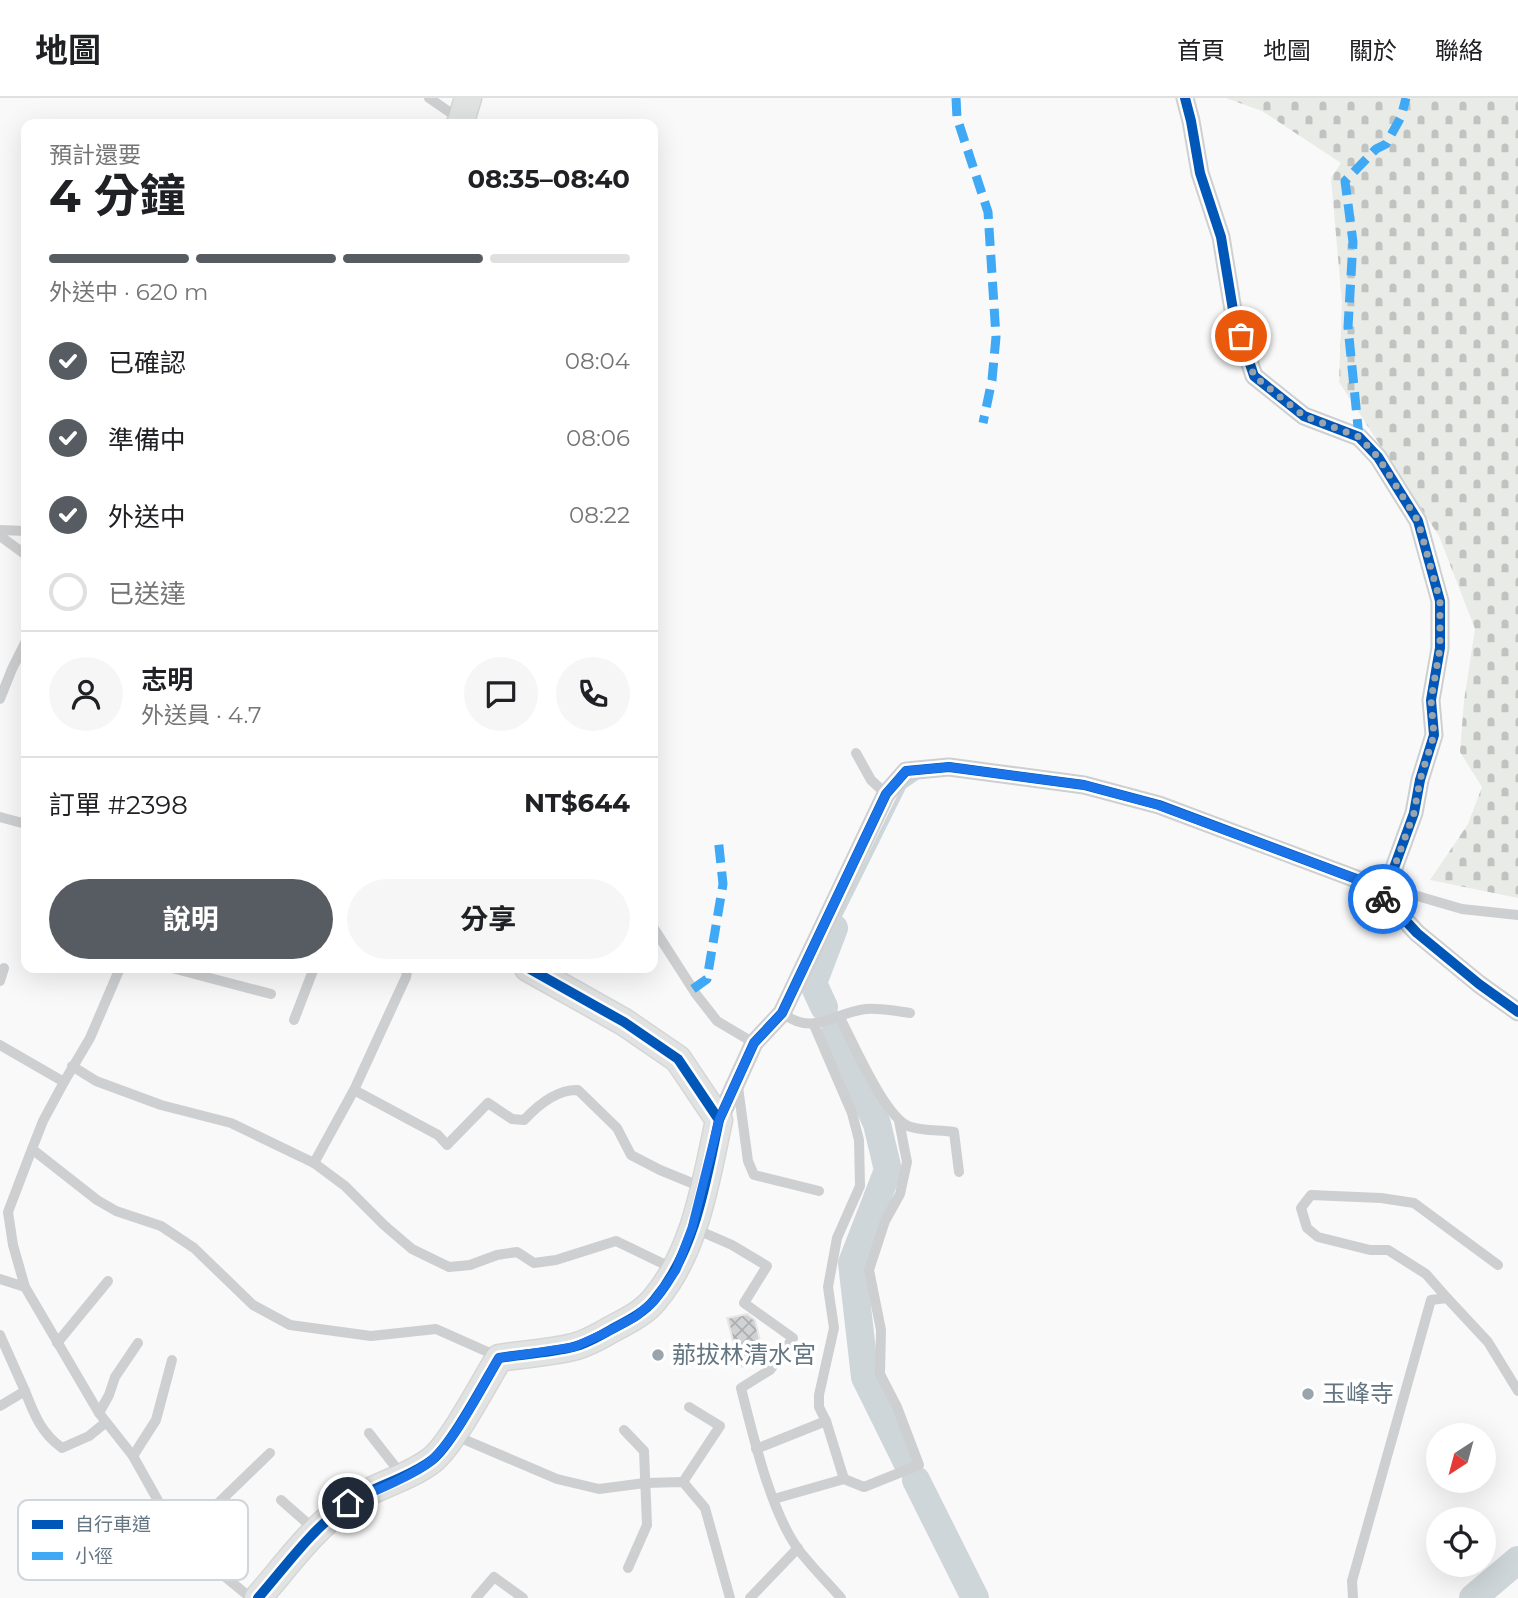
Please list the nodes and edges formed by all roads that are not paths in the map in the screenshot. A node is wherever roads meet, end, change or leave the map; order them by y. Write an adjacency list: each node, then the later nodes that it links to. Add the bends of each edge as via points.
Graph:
1 (429, 98): 3 (lane)
2 (1185, 98): 14 (street, via 1200,173 1221,237 1234,316 1254,376 1304,416 1359,437 1378,457 1418,521 1440,601 1440,648 1431,700 1434,735 1414,813 1387,887)
3 (463, 114)
4 (0, 530): 5 (lane)
5 (21, 531)
6 (0, 536): 7 (lane)
7 (21, 551)
8 (21, 651): 9 (lane)
9 (0, 699)
10 (856, 753): 11 (lane, via 871,780)
11 (886, 794): 14 (street, via 906,771 949,767 1084,785 1158,805 1359,880); 26 (street)
12 (0, 817): 13 (lane)
13 (21, 823)
14 (1391, 905): 15 (lane, via 1414,895 1462,909); 25 (street, via 1418,933)
15 (1518, 915)
16 (658, 935): 31 (lane, via 717,1021)
17 (4, 968): 23 (lane)
18 (118, 973): 33 (lane, via 90,1038)
19 (191, 973): 24 (lane)
20 (312, 973): 29 (lane)
21 (407, 973): 36 (lane)
22 (537, 973): 37 (street, via 678,1059)
23 (0, 981)
24 (271, 994)
25 (1518, 1012)
26 (782, 1013): 30 (lane, via 795,1022); 31 (street)
27 (910, 1013): 28 (lane, via 866,1009)
28 (839, 1016): 30 (lane); 38 (lane, via 887,1108)
29 (294, 1020)
30 (814, 1025): 61 (lane, via 859,1140 860,1186 837,1238 828,1287 834,1328 819,1395)
31 (754, 1043): 34 (street)
32 (0, 1045): 35 (lane)
33 (72, 1066): 35 (lane); 40 (lane, via 96,1081 161,1105 231,1123)
34 (737, 1079): 37 (street); 43 (lane, via 754,1175)
35 (64, 1082): 39 (lane)
36 (354, 1090): 40 (lane); 42 (lane, via 438,1135 447,1145 488,1104 512,1119 524,1120 538,1105 567,1090 578,1090 617,1128 631,1154)
37 (719, 1120): 42 (street)
38 (900, 1121): 41 (lane, via 910,1127 954,1132); 69 (lane, via 906,1162 900,1194 869,1270 881,1330 880,1374 919,1465 864,1487)
39 (32, 1149): 49 (lane, via 8,1212); 54 (lane, via 97,1200 161,1226 194,1248 253,1305 290,1325 371,1336 436,1329)
40 (314, 1163): 46 (lane, via 412,1249 449,1267 517,1252 534,1263 556,1260 616,1241)
41 (959, 1172)
42 (704, 1188): 44 (street)
43 (820, 1191)
44 (692, 1228): 46 (street); 65 (lane, via 767,1266 744,1303 793,1338 770,1370 741,1388)
45 (1498, 1265): 50 (lane, via 1413,1203 1311,1195 1301,1208 1307,1228 1318,1237 1388,1251 1426,1274)
46 (676, 1270): 54 (street, via 654,1301 603,1334 574,1347)
47 (0, 1279): 49 (lane)
48 (108, 1281): 52 (lane)
49 (25, 1287): 52 (lane)
50 (1447, 1298): 57 (lane, via 1488,1342); 87 (lane, via 1431,1300 1352,1581)
51 (0, 1335): 56 (lane)
52 (57, 1342): 60 (lane)
53 (138, 1343): 60 (lane, via 115,1377)
54 (499, 1358): 64 (street)
55 (172, 1360): 67 (lane, via 156,1420)
56 (25, 1391): 58 (lane); 60 (lane, via 37,1420 62,1448 89,1436)
57 (1518, 1391)
58 (0, 1406)
59 (689, 1407): 70 (lane, via 720,1426)
60 (102, 1418): 67 (lane)
61 (826, 1421): 65 (lane); 69 (lane)
62 (624, 1430): 71 (lane, via 644,1451)
63 (369, 1433): 68 (lane)
64 (452, 1434): 68 (street, via 433,1460); 71 (lane, via 557,1479 599,1489)
65 (756, 1448): 72 (lane)
66 (270, 1453): 74 (lane)
67 (133, 1456): 73 (lane)
68 (403, 1477): 76 (street, via 348,1503)
69 (845, 1479): 72 (lane)
70 (683, 1482): 71 (lane); 84 (lane, via 705,1508)
71 (645, 1483): 78 (lane, via 647,1525)
72 (774, 1499): 77 (lane)
73 (158, 1500)
74 (221, 1500)
75 (281, 1500): 76 (lane)
76 (316, 1531): 81 (street)
77 (797, 1548): 85 (lane); 86 (lane)
78 (628, 1568)
79 (229, 1580): 80 (lane)
80 (251, 1598)
81 (258, 1598)
82 (476, 1598): 83 (lane, via 494,1577)
83 (523, 1598)
84 (730, 1598)
85 (750, 1598)
86 (841, 1598)
87 (1353, 1598)

